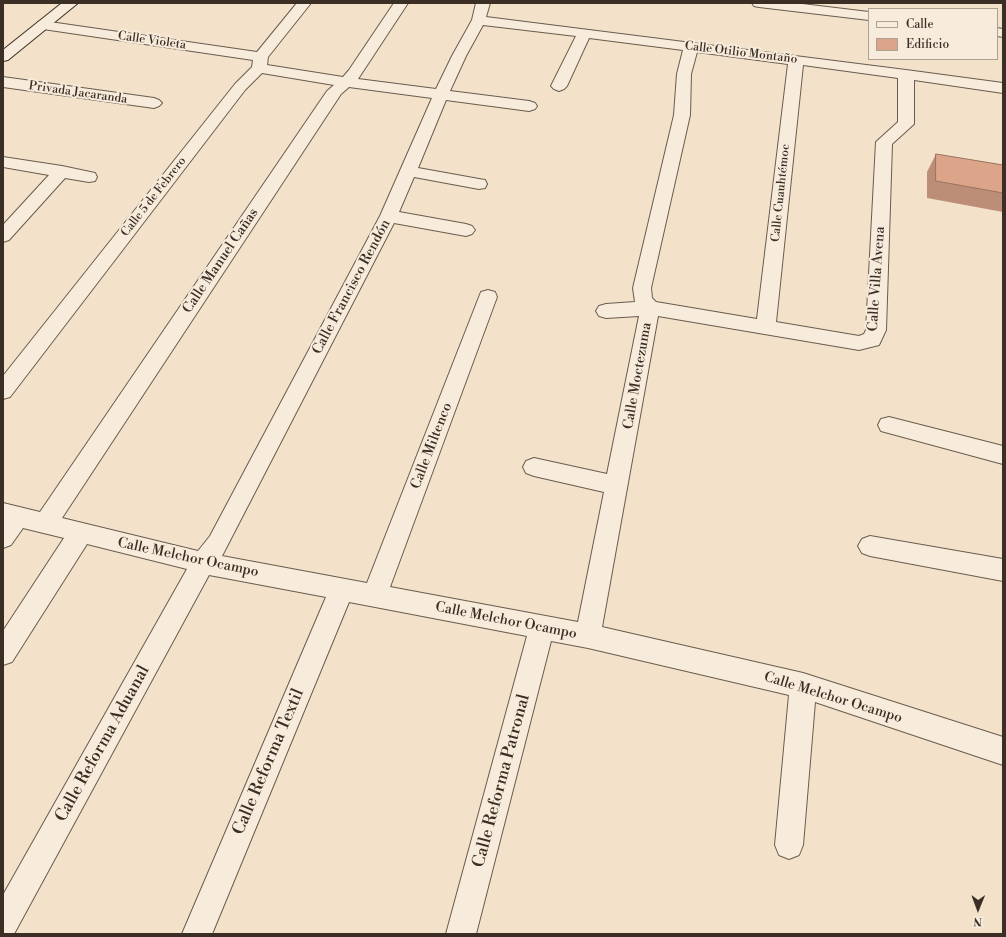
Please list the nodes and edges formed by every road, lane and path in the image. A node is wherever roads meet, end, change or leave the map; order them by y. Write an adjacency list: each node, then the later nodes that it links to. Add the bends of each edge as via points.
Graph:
1 (70, 3): 7 (street)
2 (304, 3): 12 (street, Calle 5 de Febrero)
3 (401, 3): 15 (street, Calle Manuel Cañas, via 355,73)
4 (759, 3): 6 (street)
5 (481, 12): 8 (street, Calle Otilio Montaño); 18 (street, Calle Francisco Rendón)
6 (868, 16)
7 (43, 25): 10 (street); 12 (street, Calle Violeta)
8 (584, 34): 9 (street, Calle Otilio Montaño); 16 (street)
9 (691, 47): 11 (street, Calle Otilio Montaño); 30 (street, Calle Moctezuma, via 684,74 682,116 642,288 643,299)
10 (3, 57)
11 (796, 60): 13 (street, Calle Otilio Montaño); 32 (street, Calle Cuauhtémoc)
12 (260, 63): 15 (street, Calle Violeta); 33 (street, Calle 5 de Febrero)
13 (906, 74): 17 (street, Calle Otilio Montaño); 32 (street, Calle Villa Avena, via 906,124 884,142 876,330 872,340 859,343)
14 (3, 82): 19 (street, Privada Jacaranda)
15 (346, 82): 18 (street, Calle Violeta); 39 (street, Calle Manuel Cañas, via 335,91)
16 (559, 86)
17 (1003, 88)
18 (441, 94): 20 (street, Calle Violeta); 22 (street, Calle Francisco Rendón)
19 (154, 103)
20 (529, 106)
21 (3, 162): 23 (street)
22 (408, 170): 25 (street); 26 (street, Calle Francisco Rendón)
23 (62, 171): 24 (street); 28 (street)
24 (89, 176)
25 (479, 184)
26 (390, 216): 27 (street); 43 (street, Calle Francisco Rendón, via 218,543)
27 (466, 230)
28 (3, 236)
29 (488, 297): 46 (street, Calle Miltenco)
30 (650, 308): 31 (street, Calle Villa Avena); 32 (street, Calle Villa Avena); 37 (street, Calle Moctezuma)
31 (606, 311)
32 (766, 327)
33 (3, 392)
34 (889, 425): 35 (street)
35 (1003, 455)
36 (534, 468): 37 (street)
37 (617, 486): 48 (street, Calle Moctezuma)
38 (10, 515): 39 (street, Calle Melchor Ocampo); 41 (street)
39 (45, 524): 40 (street, Calle Melchor Ocampo)
40 (81, 533): 43 (street, Calle Melchor Ocampo); 49 (street)
41 (3, 538)
42 (870, 546): 44 (street)
43 (203, 563): 45 (street, Calle Melchor Ocampo); 53 (street, Calle Reforma Aduanal)
44 (1003, 570)
45 (342, 589): 46 (street, Calle Melchor Ocampo); 54 (street, Calle Reforma Textil)
46 (375, 596): 47 (street, Calle Melchor Ocampo)
47 (542, 627): 48 (street, Calle Melchor Ocampo); 55 (street, Calle Reforma Patronal)
48 (588, 636): 50 (street, Calle Melchor Ocampo)
49 (3, 654)
50 (803, 686): 51 (street, Calle Melchor Ocampo); 52 (street)
51 (1003, 751)
52 (789, 845)
53 (3, 924)
54 (197, 934)
55 (462, 934)

